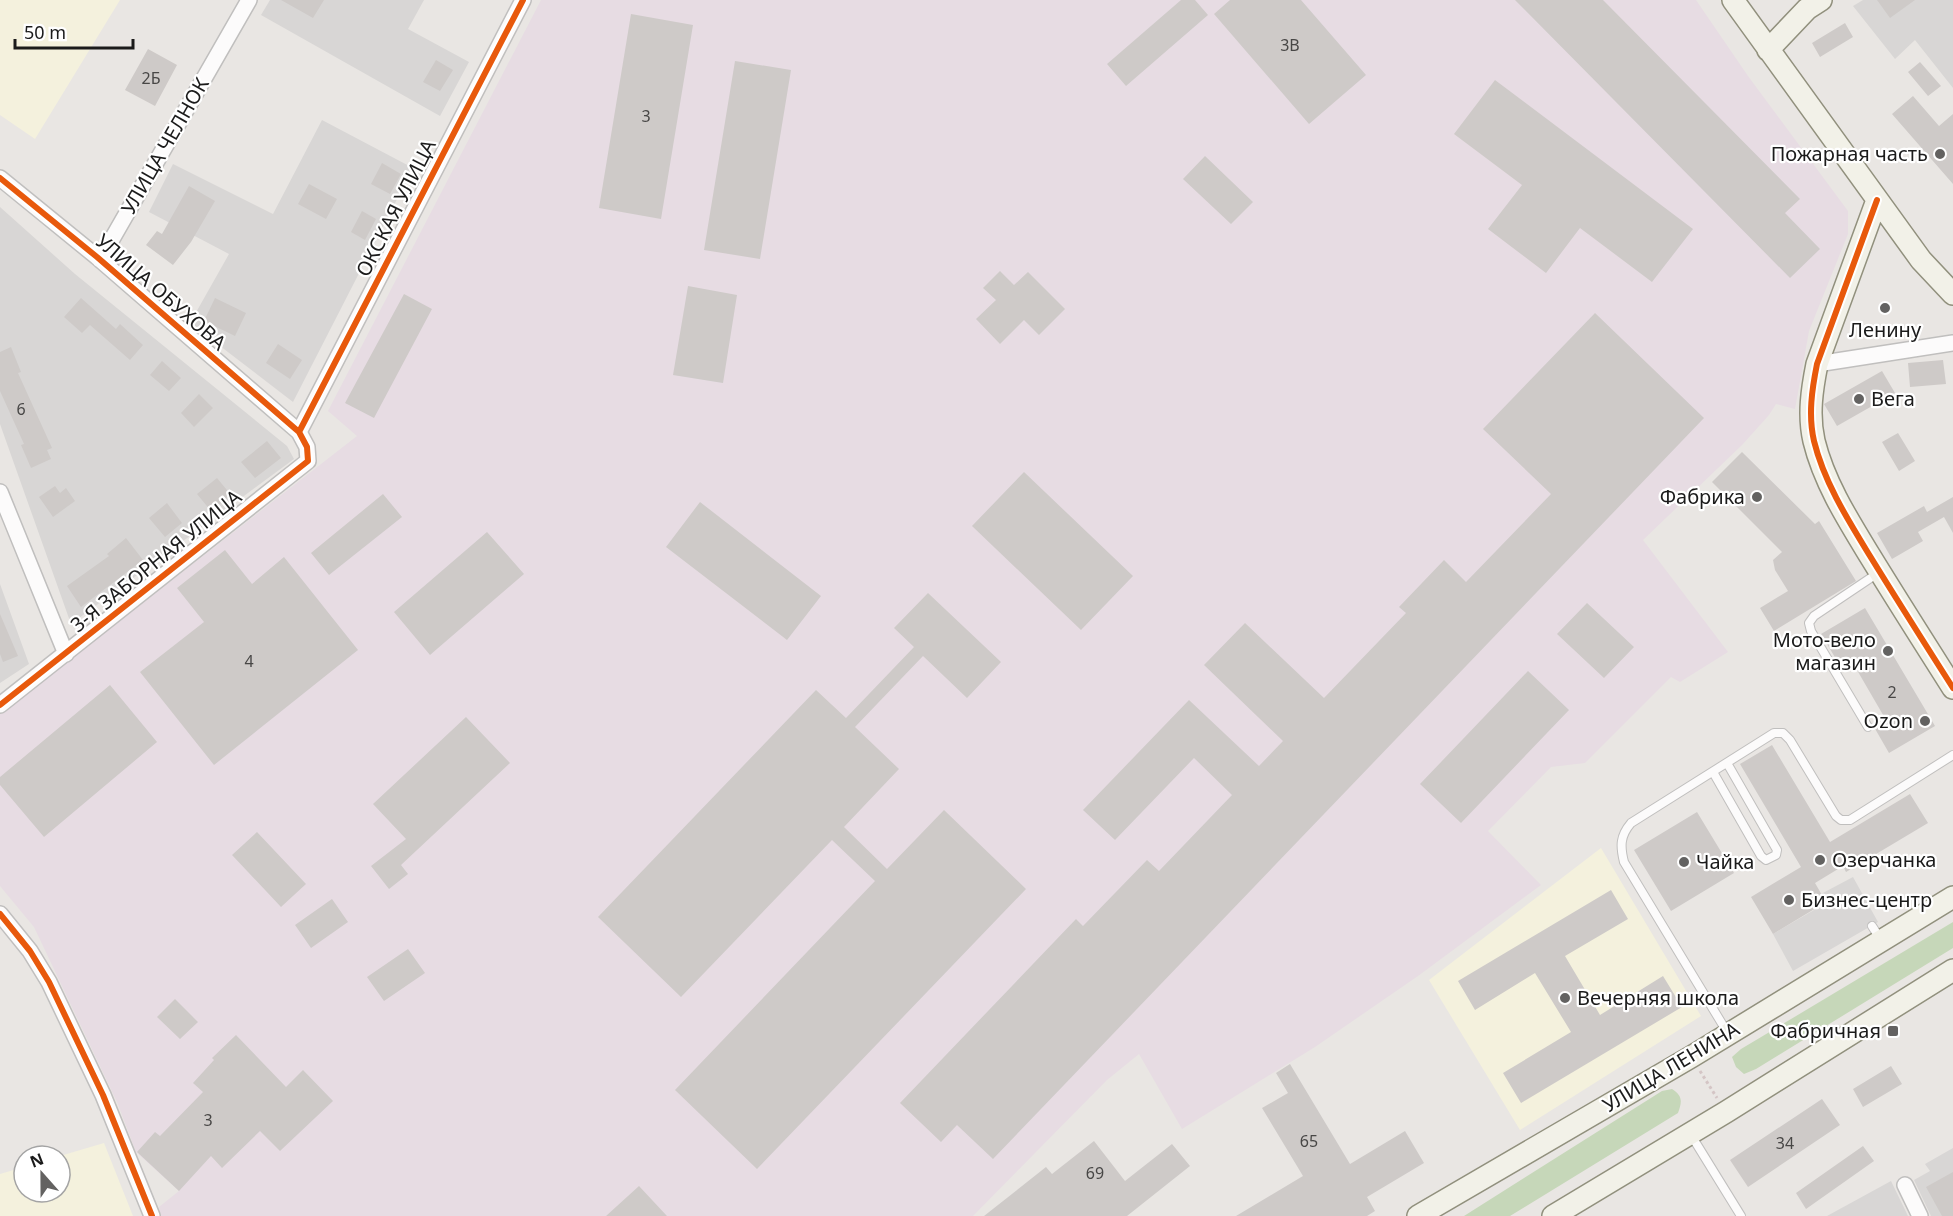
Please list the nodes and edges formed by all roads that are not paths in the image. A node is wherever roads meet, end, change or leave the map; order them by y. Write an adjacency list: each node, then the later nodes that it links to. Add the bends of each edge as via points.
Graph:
1 (249, 0): 8 (street, УЛИЦА ЧЕЛНОК)
2 (523, 0): 12 (street, ОКСКАЯ УЛИЦА)
3 (1821, 0): 5 (main road, via 1807,9)
4 (1737, 2): 5 (main road)
5 (1768, 50): 7 (main road)
6 (0, 178): 8 (street, УЛИЦА ОБУХОВА)
7 (1877, 200): 9 (main road, via 1921,260); 11 (main road)
8 (100, 260): 12 (street, УЛИЦА ОБУХОВА)
9 (1953, 294)
10 (1953, 343): 11 (street)
11 (1817, 364): 14 (main road, via 1811,404 1814,441 1837,499)
12 (299, 432): 15 (street, 3-Я ЗАБОРНАЯ УЛИЦА, via 307,447 308,461)
13 (0, 492): 15 (street)
14 (1880, 572): 16 (main road); 18 (lane, via 1809,623 1810,631)
15 (66, 654): 17 (street, 3-Я ЗАБОРНАЯ УЛИЦА)
16 (1953, 688)
17 (0, 705)
18 (1868, 727)
19 (1953, 755): 20 (lane, via 1850,820 1836,816 1783,733 1774,732)
20 (1726, 763): 21 (lane); 21 (lane, via 1778,850 1776,855 1766,860 1761,856)
21 (1713, 772): 25 (lane, via 1631,823 1623,832 1620,848 1624,862)
22 (1953, 897): 25 (main road, УЛИЦА ЛЕНИНА, via 1877,933)
23 (0, 914): 28 (street, via 49,982 103,1095)
24 (1953, 970): 26 (main road)
25 (1728, 1033): 29 (main road, УЛИЦА ЛЕНИНА)
26 (1690, 1133): 30 (main road); 31 (lane)
27 (1905, 1185): 32 (street)
28 (152, 1216)
29 (1418, 1216)
30 (1553, 1216)
31 (1741, 1216)
32 (1920, 1216)

